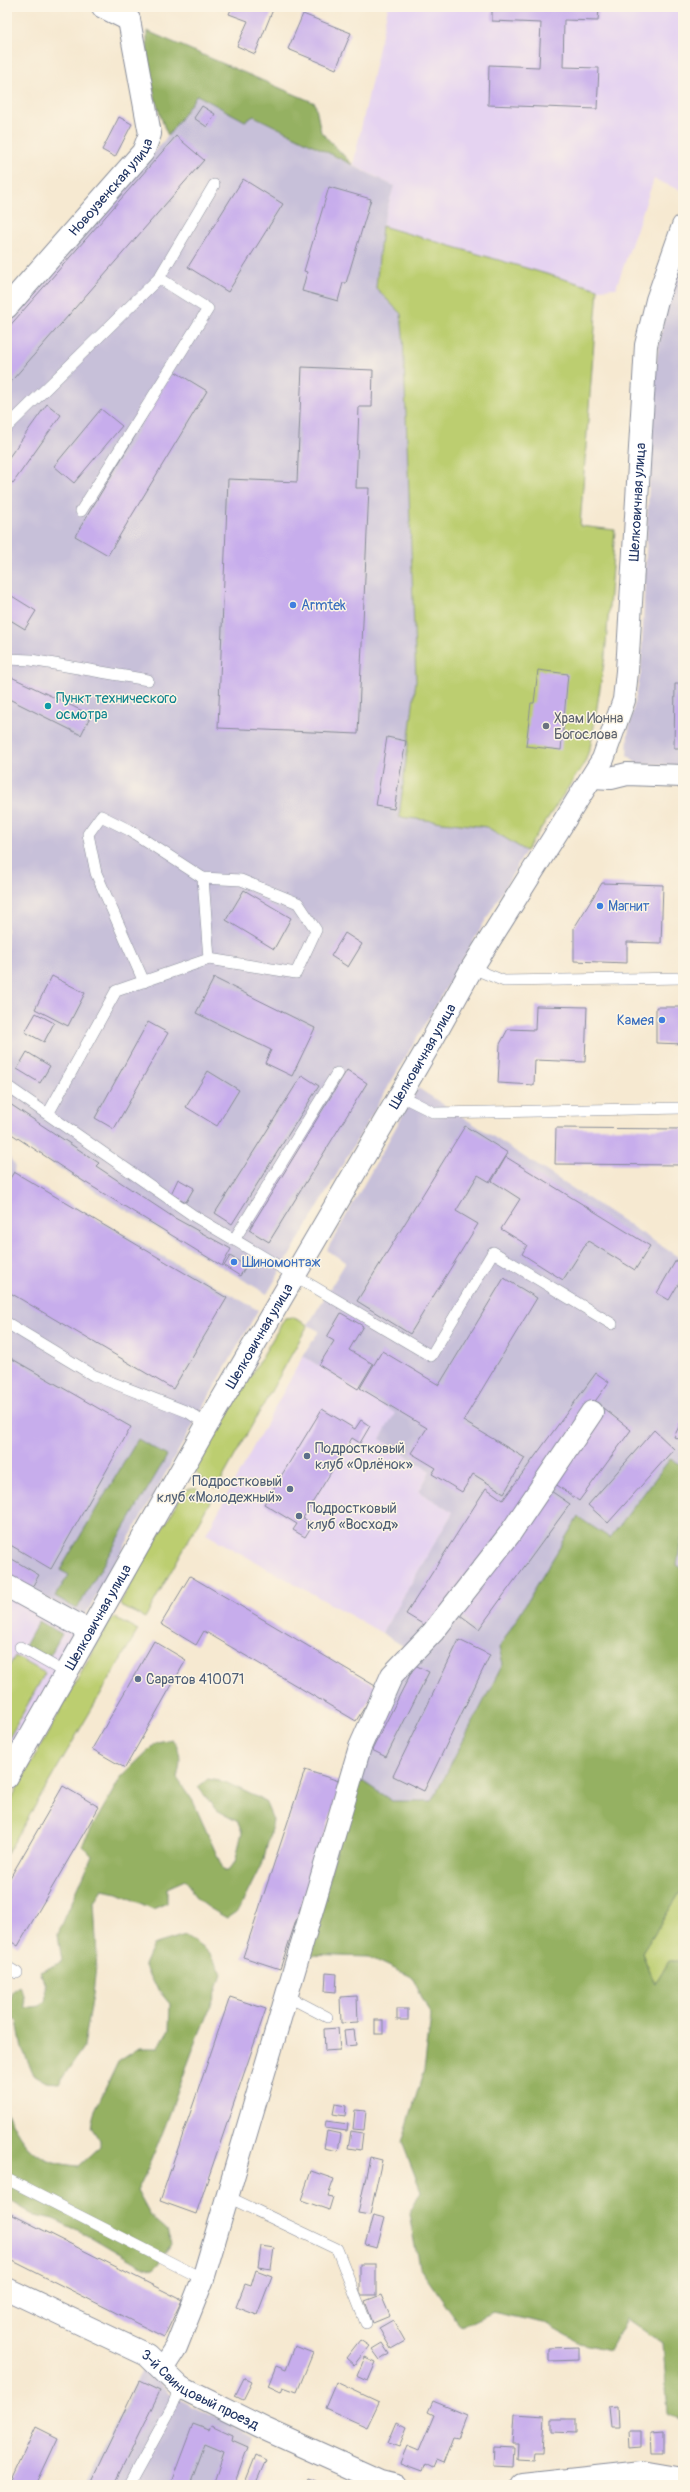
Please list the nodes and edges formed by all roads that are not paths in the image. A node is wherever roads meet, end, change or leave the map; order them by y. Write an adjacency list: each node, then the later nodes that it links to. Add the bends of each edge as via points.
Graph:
1 (103, 7): 2 (street)
2 (132, 14): 6 (street, Новоузенская улица, via 150,134 143,152)
3 (214, 185): 5 (lane)
4 (683, 226): 12 (street, Шелковичная улица, via 657,300 646,345 624,700 615,732)
5 (159, 278): 7 (lane); 8 (lane, via 208,309)
6 (7, 307)
7 (7, 427)
8 (81, 511)
9 (7, 659): 10 (lane, via 31,660)
10 (148, 680)
11 (683, 776): 12 (street, via 627,774 611,778)
12 (593, 777): 15 (street, Шелковичная улица)
13 (203, 878): 14 (lane); 14 (lane, via 240,880 298,903 316,930 296,973); 17 (lane, via 129,830 101,816 88,834 96,873)
14 (209, 959): 17 (lane)
15 (472, 968): 16 (lane, via 504,981); 20 (street, Шелковичная улица)
16 (683, 978)
17 (144, 982): 22 (lane, via 116,991)
18 (337, 1073): 23 (lane)
19 (7, 1086): 22 (lane)
20 (399, 1095): 21 (lane, via 435,1113); 24 (street, Шелковичная улица)
21 (683, 1108)
22 (48, 1114): 23 (lane, via 194,1216)
23 (234, 1240): 24 (lane)
24 (293, 1275): 26 (lane, via 431,1356 493,1252); 28 (street, Шелковичная улица)
25 (7, 1323): 28 (lane, via 93,1375 188,1412)
26 (612, 1324)
27 (592, 1412): 34 (street, via 509,1535 433,1632 392,1675 360,1747)
28 (207, 1425): 30 (street, Шелковичная улица)
29 (7, 1586): 30 (street)
30 (89, 1631): 32 (street, Шелковичная улица)
31 (20, 1647): 32 (lane)
32 (66, 1673): 33 (street, Шелковичная улица)
33 (7, 1777)
34 (287, 1996): 35 (lane); 37 (street)
35 (327, 2017)
36 (7, 2179): 38 (lane)
37 (226, 2196): 38 (street); 40 (lane, via 337,2249)
38 (203, 2278): 41 (street, via 176,2347)
39 (7, 2289): 41 (street, 3-й Свинцовый проезд, via 147,2355)
40 (366, 2323)
41 (162, 2369): 42 (street, 3-й Свинцовый проезд)
42 (180, 2387): 44 (street, 3-й Свинцовый проезд); 45 (lane)
43 (683, 2479): 46 (street, via 642,2472)
44 (384, 2484)
45 (129, 2485)
46 (522, 2485)

